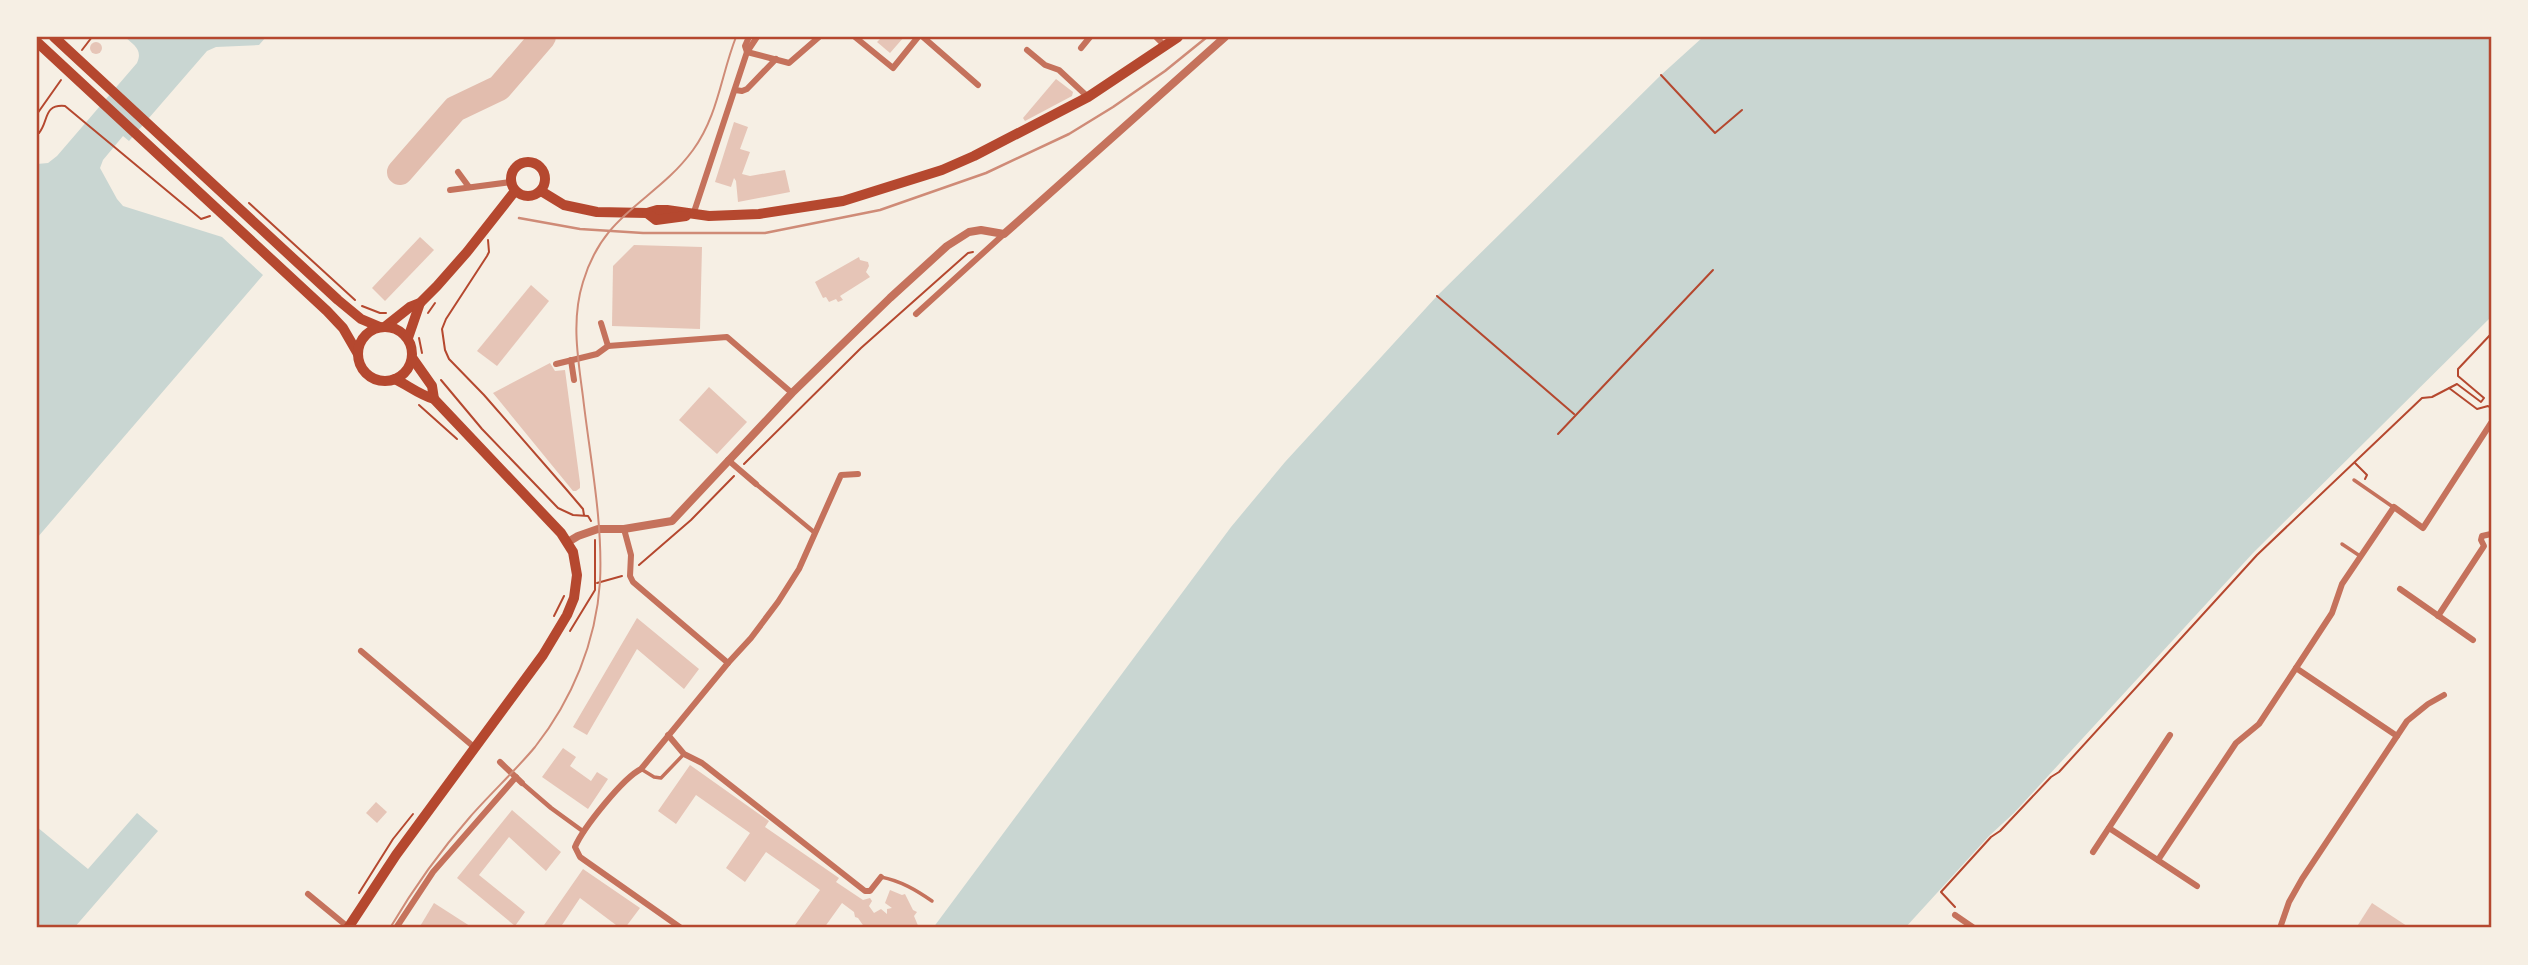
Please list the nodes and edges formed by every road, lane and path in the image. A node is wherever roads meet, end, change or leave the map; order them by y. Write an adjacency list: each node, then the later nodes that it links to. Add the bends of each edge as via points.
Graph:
1 (54, 37): 47 (main road, via 353,313)
2 (749, 37): 16 (street)
3 (757, 37): 16 (street)
4 (819, 37): 18 (street, via 794,61)
5 (855, 37): 6 (street, via 893,68)
6 (921, 37): 21 (street)
7 (1091, 37): 8 (street); 14 (street)
8 (1099, 37)
9 (1156, 37): 13 (street)
10 (1178, 37): 13 (main road)
11 (1225, 37): 36 (street)
12 (37, 42): 51 (main road, via 295,281 343,328)
13 (1166, 47): 24 (main road)
14 (1081, 48)
15 (1027, 50): 24 (street, via 1059,70)
16 (747, 52): 17 (street); 22 (street)
17 (762, 56): 18 (street); 19 (street)
18 (776, 59): 19 (street)
19 (762, 71): 22 (street, via 747,89)
20 (1661, 75): 25 (path, via 1715,133)
21 (978, 85)
22 (735, 90): 35 (street)
23 (52, 91): 26 (path)
24 (1088, 97): 35 (main road, via 975,156 843,201 759,214)
25 (1742, 110)
26 (37, 114)
27 (37, 132): 34 (path, via 50,109 65,106 201,219)
28 (458, 172): 30 (street)
29 (513, 186): 30 (street); 32 (main road, via 525,196); 32 (main road, via 515,168 534,162 546,178); 41 (main road, via 452,271)
30 (467, 187): 31 (street)
31 (450, 190)
32 (541, 191): 35 (main road, via 579,209 667,210)
33 (245, 204): 43 (path, via 251,202 359,304)
34 (213, 215)
35 (693, 215)
36 (1004, 234): 44 (street); 58 (street, via 981,230 957,237)
37 (486, 239): 74 (path, via 489,252 442,329 444,350 583,509)
38 (968, 253): 67 (path, via 861,348)
39 (1713, 270): 62 (path)
40 (1437, 296): 62 (path)
41 (420, 303): 47 (main road); 49 (main road)
42 (434, 304): 45 (path)
43 (383, 313)
44 (916, 314)
45 (426, 316)
46 (601, 323): 50 (street)
47 (383, 327): 49 (main road, via 397,329); 51 (main road, via 366,334)
48 (2491, 334): 57 (path, via 2458,369 2458,376 2484,398 2482,402 2457,384)
49 (408, 338): 52 (main road)
50 (608, 346): 53 (street, via 597,354); 58 (street, via 727,337)
51 (358, 354): 55 (main road, via 365,372 374,379)
52 (413, 359): 55 (main road); 59 (main road, via 432,386)
53 (571, 360): 54 (street); 56 (street)
54 (556, 364)
55 (395, 380): 59 (main road)
56 (574, 380)
57 (2449, 388): 61 (path, via 2477,410); 66 (path, via 2421,398)
58 (792, 393): 65 (street)
59 (434, 399): 80 (main road)
60 (457, 400): 74 (path, via 558,508)
61 (2491, 408)
62 (1575, 415): 64 (path)
63 (2491, 423): 73 (street, via 2423,528)
64 (1558, 434)
65 (728, 460): 72 (street); 76 (street, via 672,521)
66 (2354, 463): 70 (path); 110 (path, via 2257,555 2059,772 1991,836)
67 (743, 466)
68 (736, 473): 84 (path)
69 (858, 474): 77 (street, via 841,475)
70 (2367, 475)
71 (2354, 481): 73 (lane)
72 (756, 484): 77 (street)
73 (2393, 507): 83 (street)
74 (584, 516): 75 (path)
75 (592, 524)
76 (624, 530): 80 (street, via 598,529); 92 (street, via 633,582)
77 (815, 533): 92 (street, via 778,602)
78 (2491, 534): 82 (street, via 2481,540)
79 (594, 536): 86 (path)
80 (568, 542): 98 (main road, via 577,575 572,604 543,656)
81 (2342, 544): 83 (lane)
82 (2488, 546): 89 (street)
83 (2360, 556): 93 (street, via 2342,584 2332,613)
84 (636, 567)
85 (624, 575): 86 (path)
86 (596, 583): 88 (path)
87 (2400, 589): 89 (street)
88 (587, 602)
89 (2438, 616): 90 (street)
90 (2473, 640)
91 (361, 651): 98 (street)
92 (728, 663): 95 (street)
93 (2297, 668): 97 (street); 107 (street, via 2259,724 2236,743)
94 (2444, 695): 97 (street, via 2414,714)
95 (668, 734): 99 (street); 101 (street)
96 (2170, 735): 104 (street)
97 (2397, 736): 118 (street, via 2302,879)
98 (474, 747): 114 (main road)
99 (684, 754): 101 (lane, via 662,778); 108 (street, via 702,763 865,891)
100 (500, 762): 102 (street)
101 (641, 769): 105 (street)
102 (516, 776): 103 (street); 115 (street, via 433,872)
103 (522, 783): 105 (street)
104 (2109, 828): 106 (street); 107 (street)
105 (584, 832): 116 (street, via 575,847 580,856)
106 (2093, 852)
107 (2158, 860): 109 (street)
108 (881, 877): 112 (lane, via 912,887)
109 (2197, 886)
110 (1941, 892)
111 (308, 894): 114 (street)
112 (932, 901)
113 (1955, 915): 117 (street)
114 (348, 928)
115 (396, 928)
116 (681, 928)
117 (1974, 928)
118 (2280, 928)

